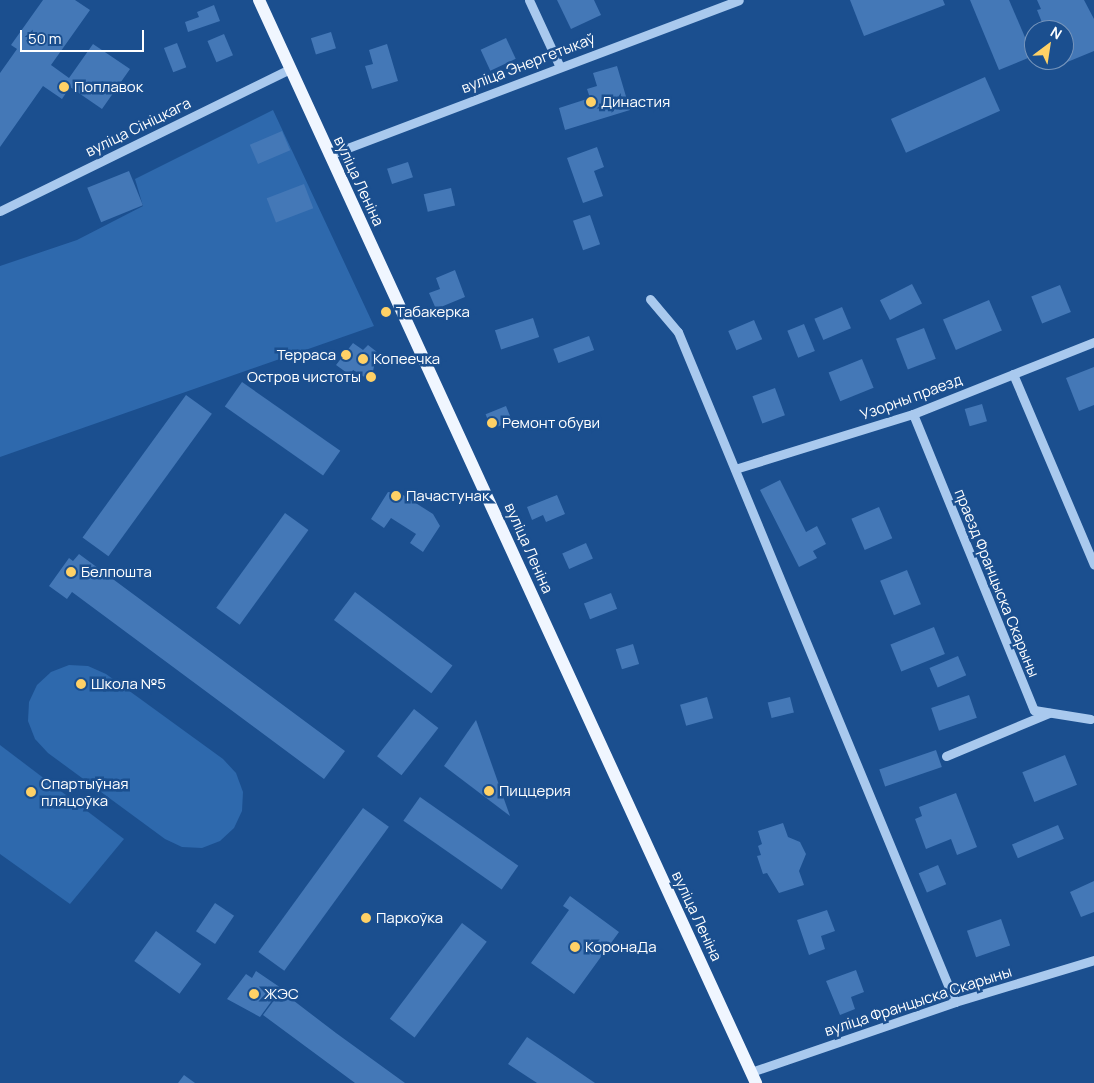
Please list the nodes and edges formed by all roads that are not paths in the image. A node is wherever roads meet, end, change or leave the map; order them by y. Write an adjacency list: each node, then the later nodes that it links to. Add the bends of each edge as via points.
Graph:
1 (259, 0): 5 (main road, вуліца Леніна)
2 (529, 0): 4 (street)
3 (739, 0): 4 (street, вуліца Энергетыкаў)
4 (559, 65): 6 (street, вуліца Энергетыкаў)
5 (290, 69): 6 (main road, вуліца Леніна); 7 (street, вуліца Сініцкага)
6 (329, 155): 20 (main road, вуліца Леніна)
7 (0, 211)
8 (650, 299): 12 (street, via 678,332)
9 (1094, 342): 10 (street, Узорны праезд)
10 (1013, 374): 11 (street, Узорны праезд); 13 (street)
11 (913, 414): 12 (street, Узорны праезд); 14 (street, праезд Францыска Скарыны, via 1034,710)
12 (735, 469): 19 (street)
13 (1094, 565)
14 (1049, 713): 15 (street, праезд Францыска Скарыны); 17 (street)
15 (1092, 717): 16 (street, праезд Францыска Скарыны)
16 (1094, 728)
17 (946, 756)
18 (1094, 960): 19 (street, вуліца Францыска Скарыны)
19 (955, 1002): 20 (street, вуліца Францыска Скарыны)
20 (754, 1077)

